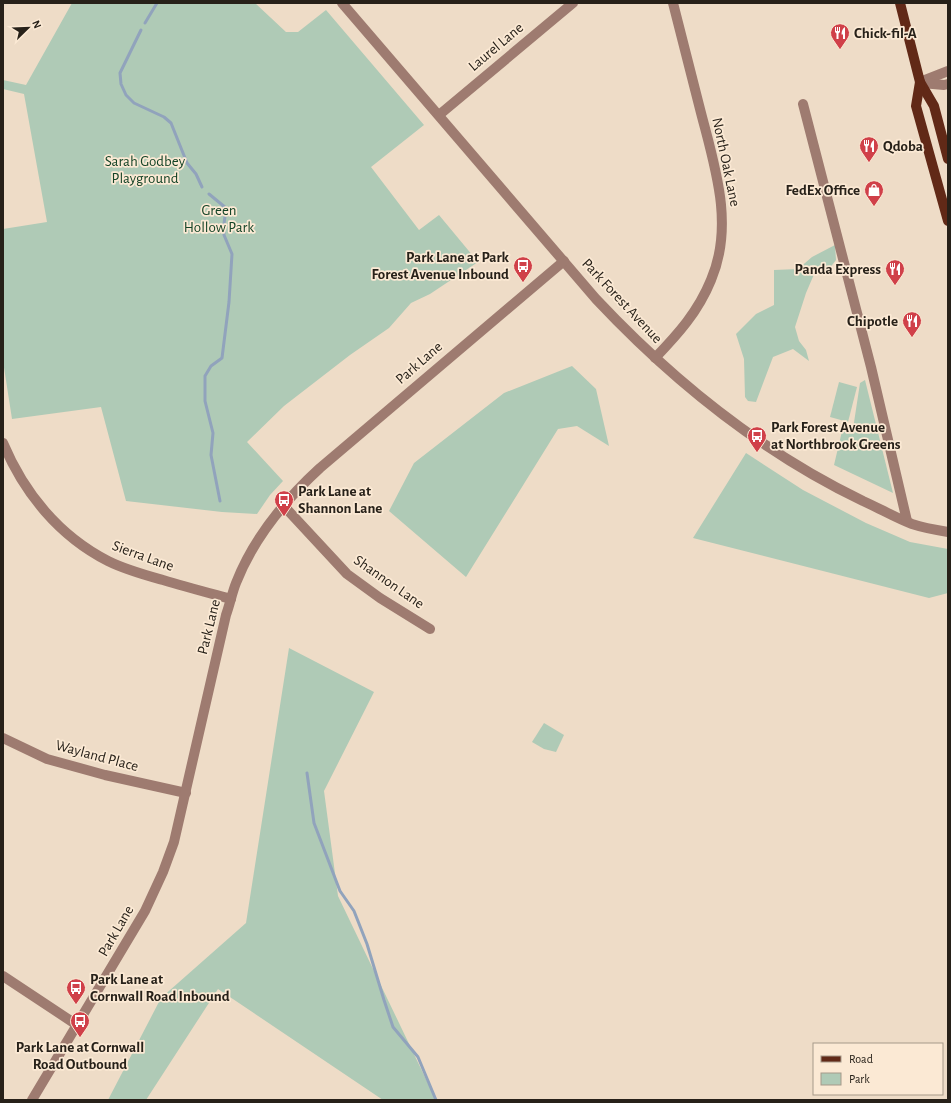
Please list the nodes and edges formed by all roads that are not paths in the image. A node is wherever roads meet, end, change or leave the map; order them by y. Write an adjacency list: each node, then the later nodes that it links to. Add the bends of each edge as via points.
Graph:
1 (342, 3): 9 (street, Park Forest Avenue)
2 (573, 3): 9 (street, Laurel Lane)
3 (673, 3): 13 (street, North Oak Lane, via 720,190 722,227 720,250 712,279 702,301 684,328)
4 (900, 3): 6 (main road)
5 (948, 71): 6 (street)
6 (920, 82): 7 (street); 10 (main road, via 934,106); 11 (main road, via 916,106)
7 (948, 84)
8 (803, 104): 16 (street, via 871,367)
9 (439, 115): 12 (street, Park Forest Avenue)
10 (948, 158)
11 (948, 221)
12 (564, 261): 13 (street, Park Forest Avenue, via 615,319); 15 (street, Park Lane, via 320,468)
13 (655, 358): 16 (street, Park Forest Avenue, via 727,418 785,458 830,485)
14 (3, 443): 18 (street, Sierra Lane, via 27,489 60,528 78,543 109,562)
15 (283, 506): 18 (street, Park Lane, via 247,559); 19 (street, Shannon Lane, via 347,574)
16 (907, 521): 17 (street, Park Forest Avenue)
17 (948, 532)
18 (231, 600): 21 (street, Park Lane)
19 (430, 629)
20 (3, 738): 21 (street, Wayland Place, via 48,759)
21 (186, 794): 23 (street, Park Lane, via 174,842 145,911)
22 (3, 976): 23 (street)
23 (77, 1025): 24 (street, Park Lane)
24 (32, 1100)

